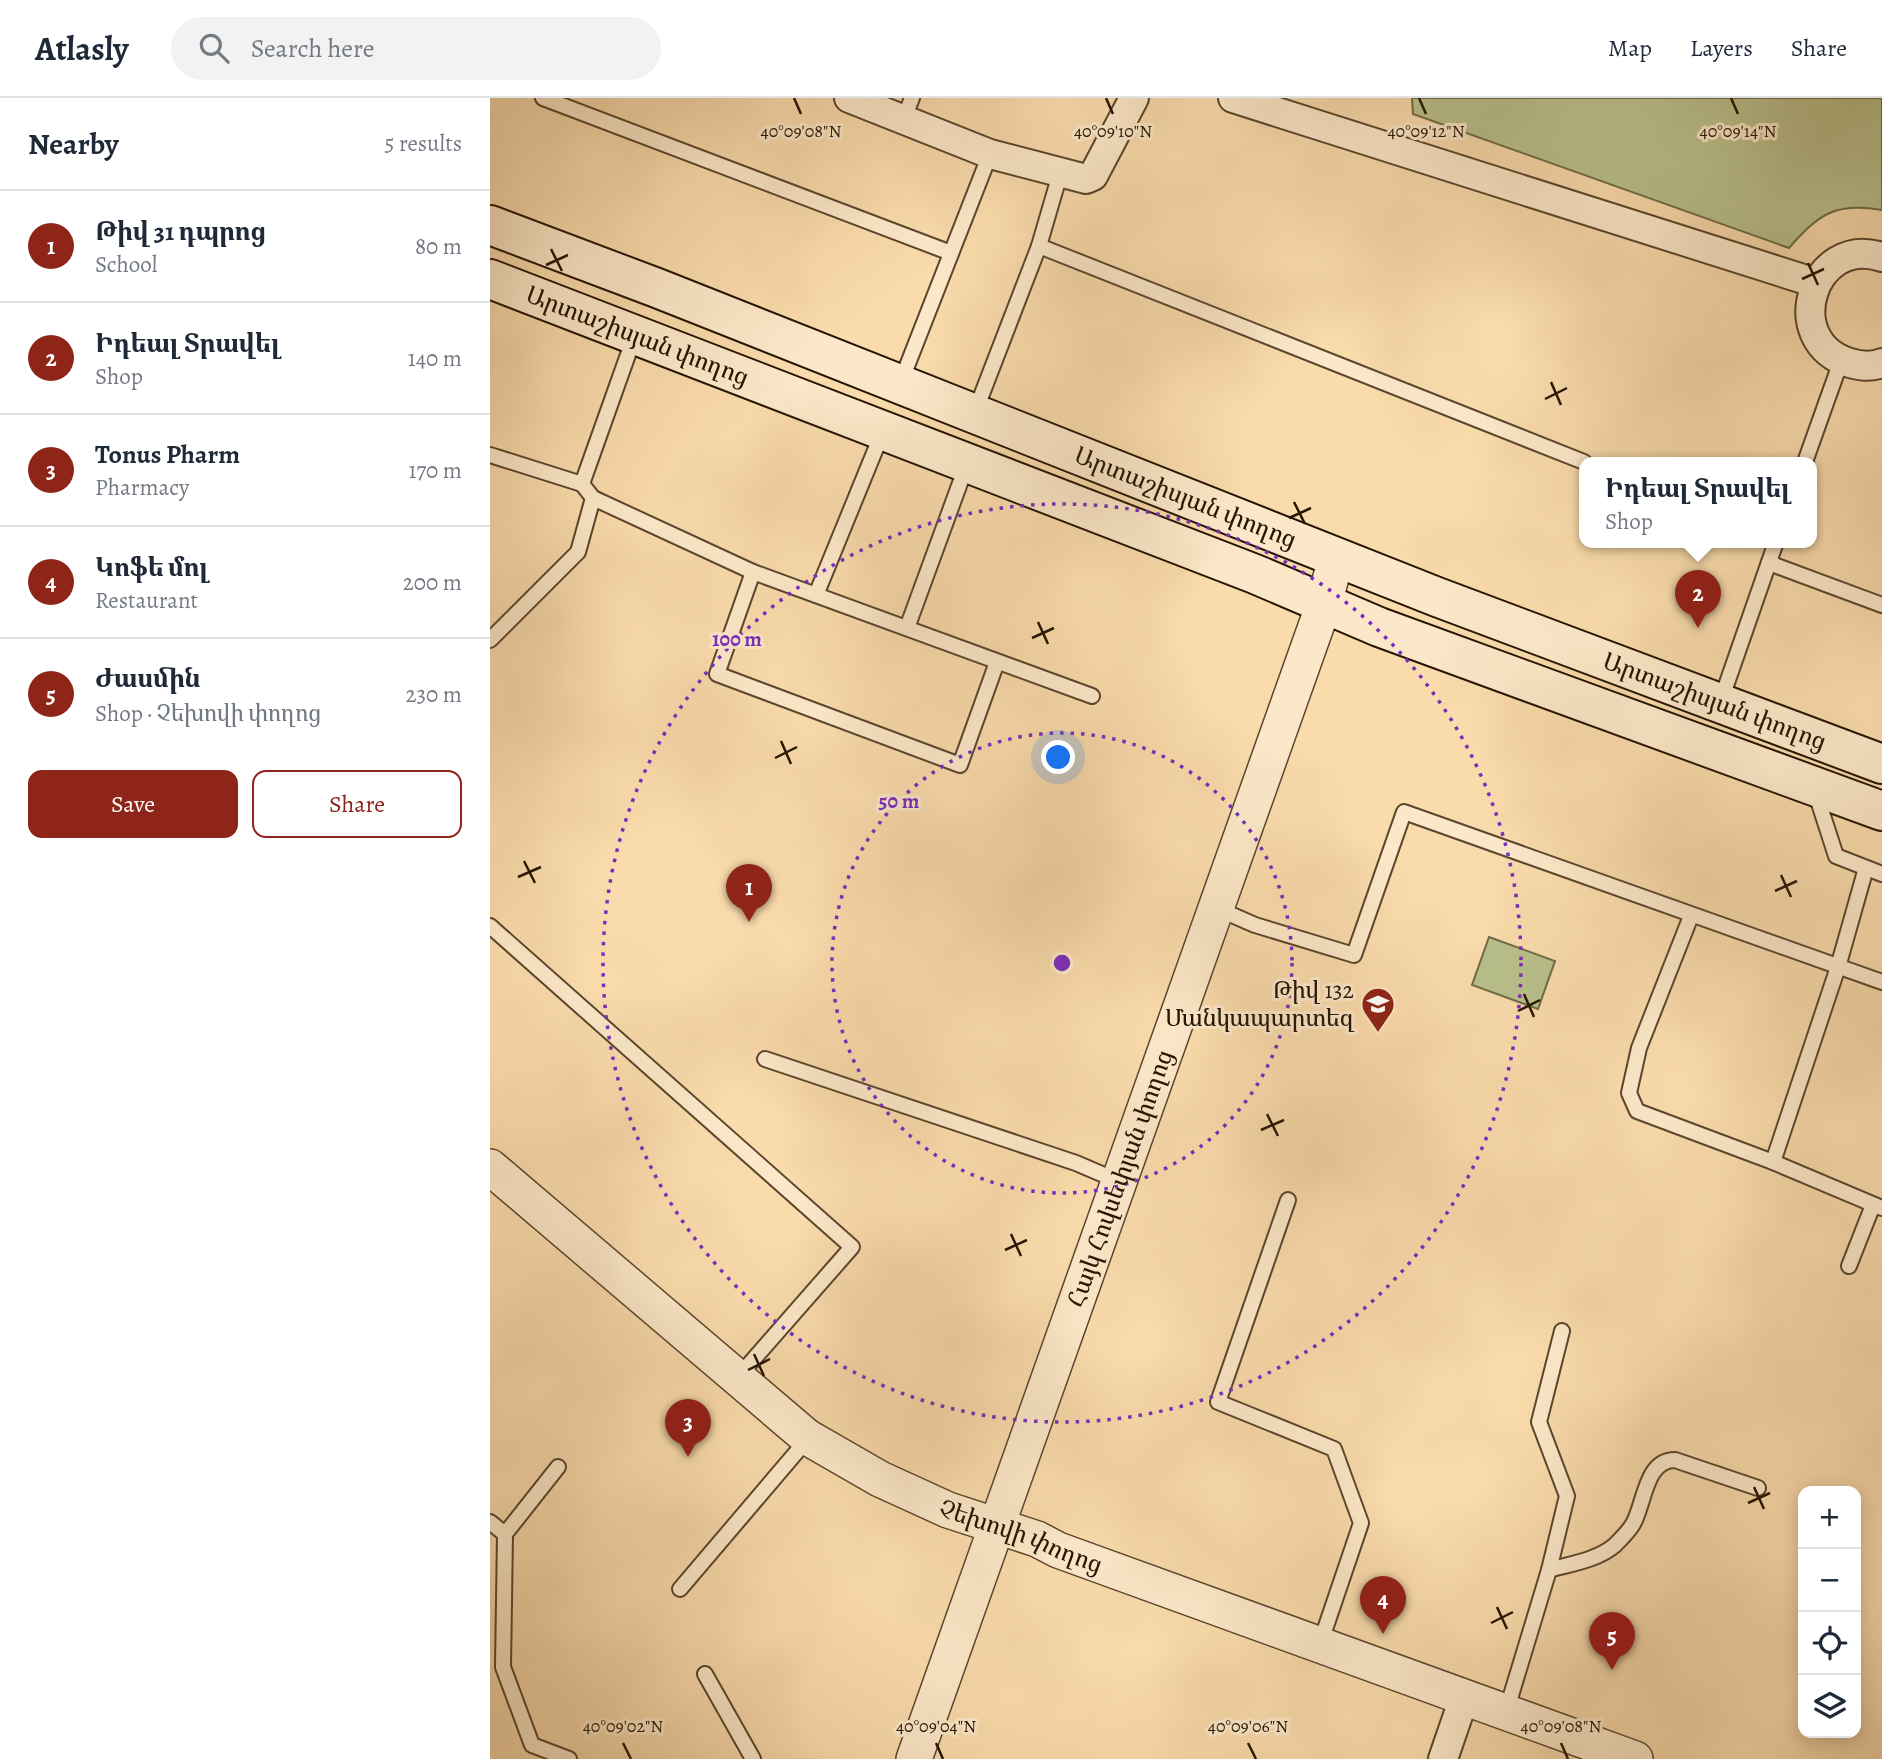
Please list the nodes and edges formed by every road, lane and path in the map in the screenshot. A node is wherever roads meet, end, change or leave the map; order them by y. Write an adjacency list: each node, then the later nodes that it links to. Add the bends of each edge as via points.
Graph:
1 (543, 98): 10 (lane)
2 (849, 98): 5 (street)
3 (1133, 98): 7 (street, via 1093,176)
4 (1233, 98): 13 (street)
5 (908, 109): 6 (street)
6 (990, 155): 7 (street); 10 (lane)
7 (1060, 174): 9 (lane)
8 (490, 225): 17 (main road, Արտաշիսյան փողոց)
9 (1039, 246): 18 (lane); 22 (lane)
10 (951, 253): 17 (lane)
11 (1882, 257): 13 (street, via 1860,254 1842,259)
12 (490, 279): 14 (main road, Արտաշիսյան փողոց)
13 (1816, 283): 15 (street, via 1810,300 1815,336)
14 (636, 334): 19 (main road, Արտաշիսյան փողոց); 24 (lane)
15 (1841, 361): 16 (street, via 1858,366); 21 (lane)
16 (1882, 363)
17 (899, 385): 18 (main road, Արտաշիսյան փողոց)
18 (974, 413): 27 (main road, Արտաշիսյան փողոց)
19 (883, 429): 23 (main road, Արտաշիսյան փողոց); 30 (lane)
20 (490, 455): 24 (lane)
21 (1807, 457)
22 (1579, 460)
23 (968, 462): 31 (main road, Արտաշիսյան փողոց); 33 (lane)
24 (582, 484): 25 (lane)
25 (593, 498): 29 (lane); 34 (lane, via 578,552)
26 (1774, 548): 28 (lane)
27 (1336, 558): 31 (street, Հայկ Հովսեփյան փողոց); 37 (main road, Արտաշիսյան փողոց)
28 (1769, 563): 32 (lane); 37 (lane)
29 (753, 572): 30 (lane); 35 (lane, via 716,674 960,765)
30 (816, 595): 33 (lane)
31 (1324, 604): 39 (main road, Արտաշիսյան փողոց); 43 (street, Հայկ Հովսեփյան փողոց)
32 (1882, 605)
33 (907, 628): 35 (lane)
34 (490, 640)
35 (997, 662): 36 (lane)
36 (1092, 696)
37 (1720, 703): 38 (main road, Արտաշիսյան փողոց)
38 (1882, 764)
39 (1814, 786): 40 (main road, Արտաշիսյան փողոց); 41 (lane, via 1836,856)
40 (1882, 811)
41 (1866, 868): 42 (lane); 46 (lane)
42 (1882, 874)
43 (1216, 908): 44 (lane, via 1255,925 1354,954 1404,812); 52 (street, Հայկ Հովսեփյան փողոց)
44 (1691, 915): 46 (lane); 49 (lane, via 1639,1048 1629,1093 1637,1111)
45 (490, 926): 57 (lane, via 852,1247)
46 (1838, 967): 47 (lane); 49 (lane)
47 (1882, 982)
48 (765, 1059): 52 (lane)
49 (1773, 1162): 54 (lane)
50 (490, 1167): 57 (street, Չեխովի փողոց)
51 (490, 1181): 57 (street, Չեխովի փողոց)
52 (1118, 1181): 63 (street, Հայկ Հովսեփյան փողոց)
53 (1288, 1200): 66 (lane, via 1218,1402 1334,1449 1361,1523)
54 (1877, 1207): 55 (lane)
55 (1849, 1266)
56 (1562, 1331): 64 (lane, via 1539,1422 1567,1496)
57 (733, 1383): 58 (street, Չեխովի փողոց); 63 (street, Չեխովի փողոց, via 807,1437)
58 (800, 1448): 63 (street, Չեխովի փողոց, via 873,1493); 65 (lane)
59 (558, 1467): 62 (lane)
60 (1758, 1488): 64 (lane, via 1667,1460 1654,1469 1633,1525 1613,1547)
61 (490, 1522): 62 (lane)
62 (505, 1534): 70 (lane, via 503,1667 532,1745)
63 (992, 1534): 66 (street, Չեխովի փողոց); 72 (street, Հայկ Հովսեփյան փողոց)
64 (1549, 1570): 69 (lane)
65 (680, 1589)
66 (1317, 1651): 68 (street, Չեխովի փողոց)
67 (705, 1674): 71 (lane)
68 (1462, 1702): 69 (street, Չեխովի փողոց); 73 (street)
69 (1504, 1718): 74 (street, Չեխովի փողոց); 75 (street, Չեխովի փողոց)
70 (569, 1759)
71 (753, 1759)
72 (914, 1759)
73 (1443, 1759)
74 (1604, 1759)
75 (1635, 1759)

